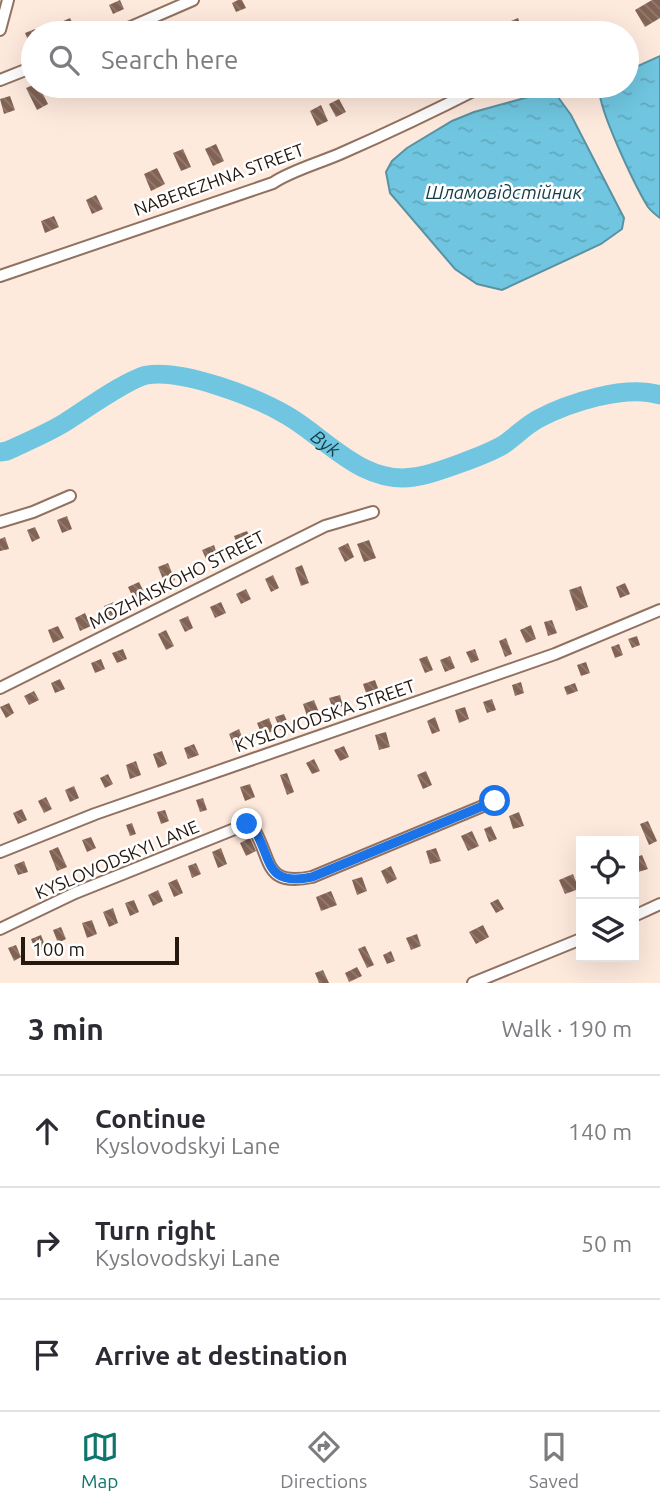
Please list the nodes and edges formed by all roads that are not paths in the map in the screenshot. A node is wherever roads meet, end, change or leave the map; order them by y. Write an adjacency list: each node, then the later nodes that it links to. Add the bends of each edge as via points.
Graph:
1 (8, 0): 4 (street)
2 (193, 0): 3 (street)
3 (145, 21)
4 (0, 30)
5 (21, 72): 6 (street)
6 (0, 80)
7 (459, 98): 8 (street, NABEREZHNA STREET, via 273,183)
8 (0, 276)
9 (70, 496): 11 (street)
10 (373, 512): 13 (street, MOZHAISKOHO STREET, via 325,526)
11 (0, 522)
12 (660, 610): 15 (street, KYSLOVODSKA STREET, via 555,654 95,814)
13 (0, 688)
14 (495, 801): 18 (street, KYSLOVODSKYI LANE, via 296,880 274,873 257,833 247,824 75,893)
15 (0, 852)
16 (660, 904): 17 (street)
17 (639, 914)
18 (0, 929)
19 (576, 941): 20 (street)
20 (473, 983)

